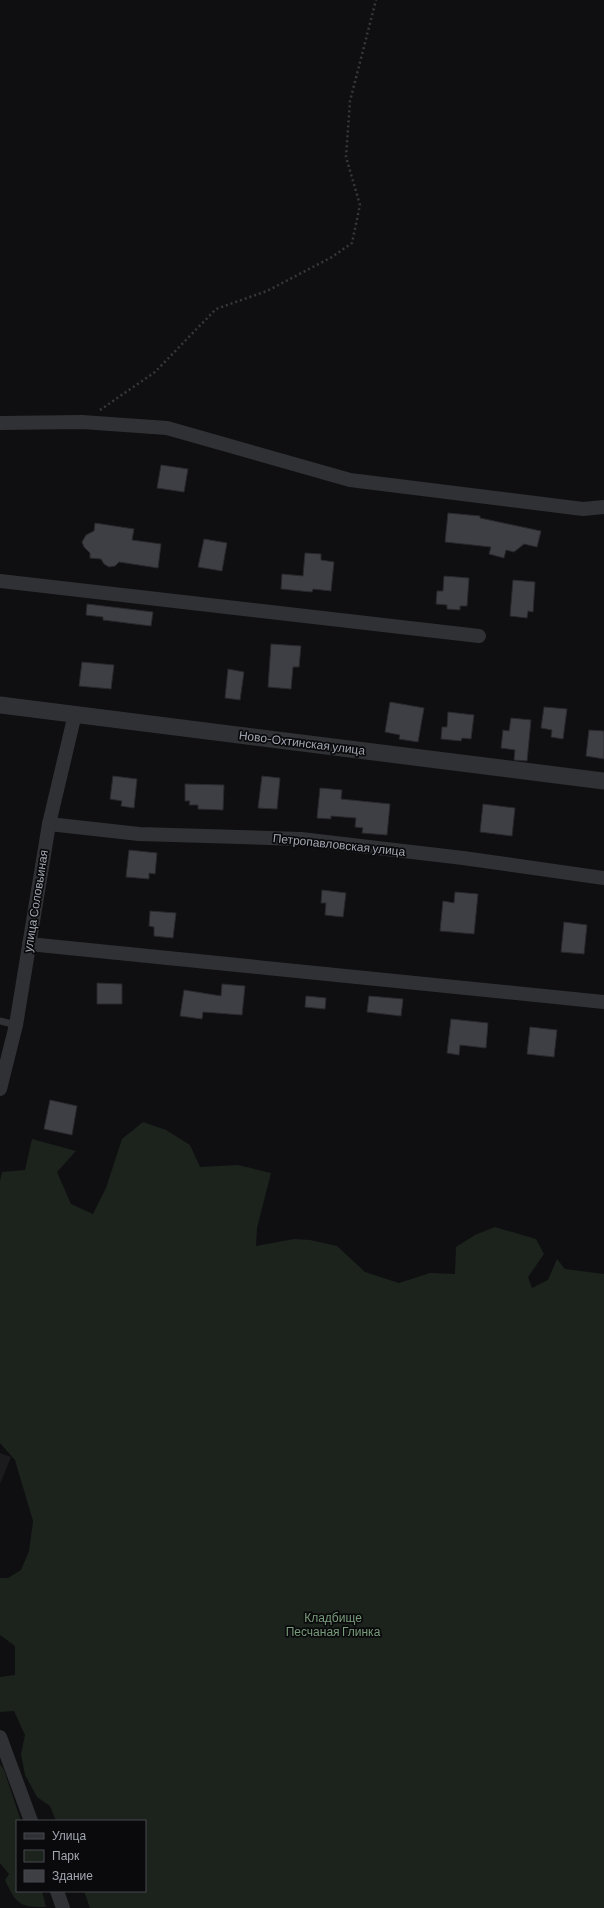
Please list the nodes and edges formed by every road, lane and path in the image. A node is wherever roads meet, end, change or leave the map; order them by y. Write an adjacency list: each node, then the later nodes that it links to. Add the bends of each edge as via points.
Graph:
1 (376, 0): 2 (path, via 350,101 346,157 360,206 352,242 332,256 267,291 216,309 155,372)
2 (82, 422): 3 (street); 4 (street, via 167,428 350,480 583,509)
3 (0, 423)
4 (604, 507)
5 (0, 581): 6 (street)
6 (479, 636)
7 (0, 706): 8 (street, Ново-Охтинская улица)
8 (75, 714): 9 (street, Ново-Охтинская улица); 10 (street, улица Соловьиная)
9 (604, 781)
10 (49, 824): 11 (street, Петропавловская улица, via 139,834 301,839); 12 (street, улица Соловьиная)
11 (604, 878)
12 (29, 944): 13 (street); 15 (street, улица Соловьиная)
13 (604, 1002)
14 (0, 1021): 15 (lane)
15 (16, 1025): 16 (street, улица Соловьиная)
16 (0, 1088)
17 (0, 1738): 18 (street)
18 (31, 1820)
19 (57, 1892): 20 (street)
20 (63, 1908)

